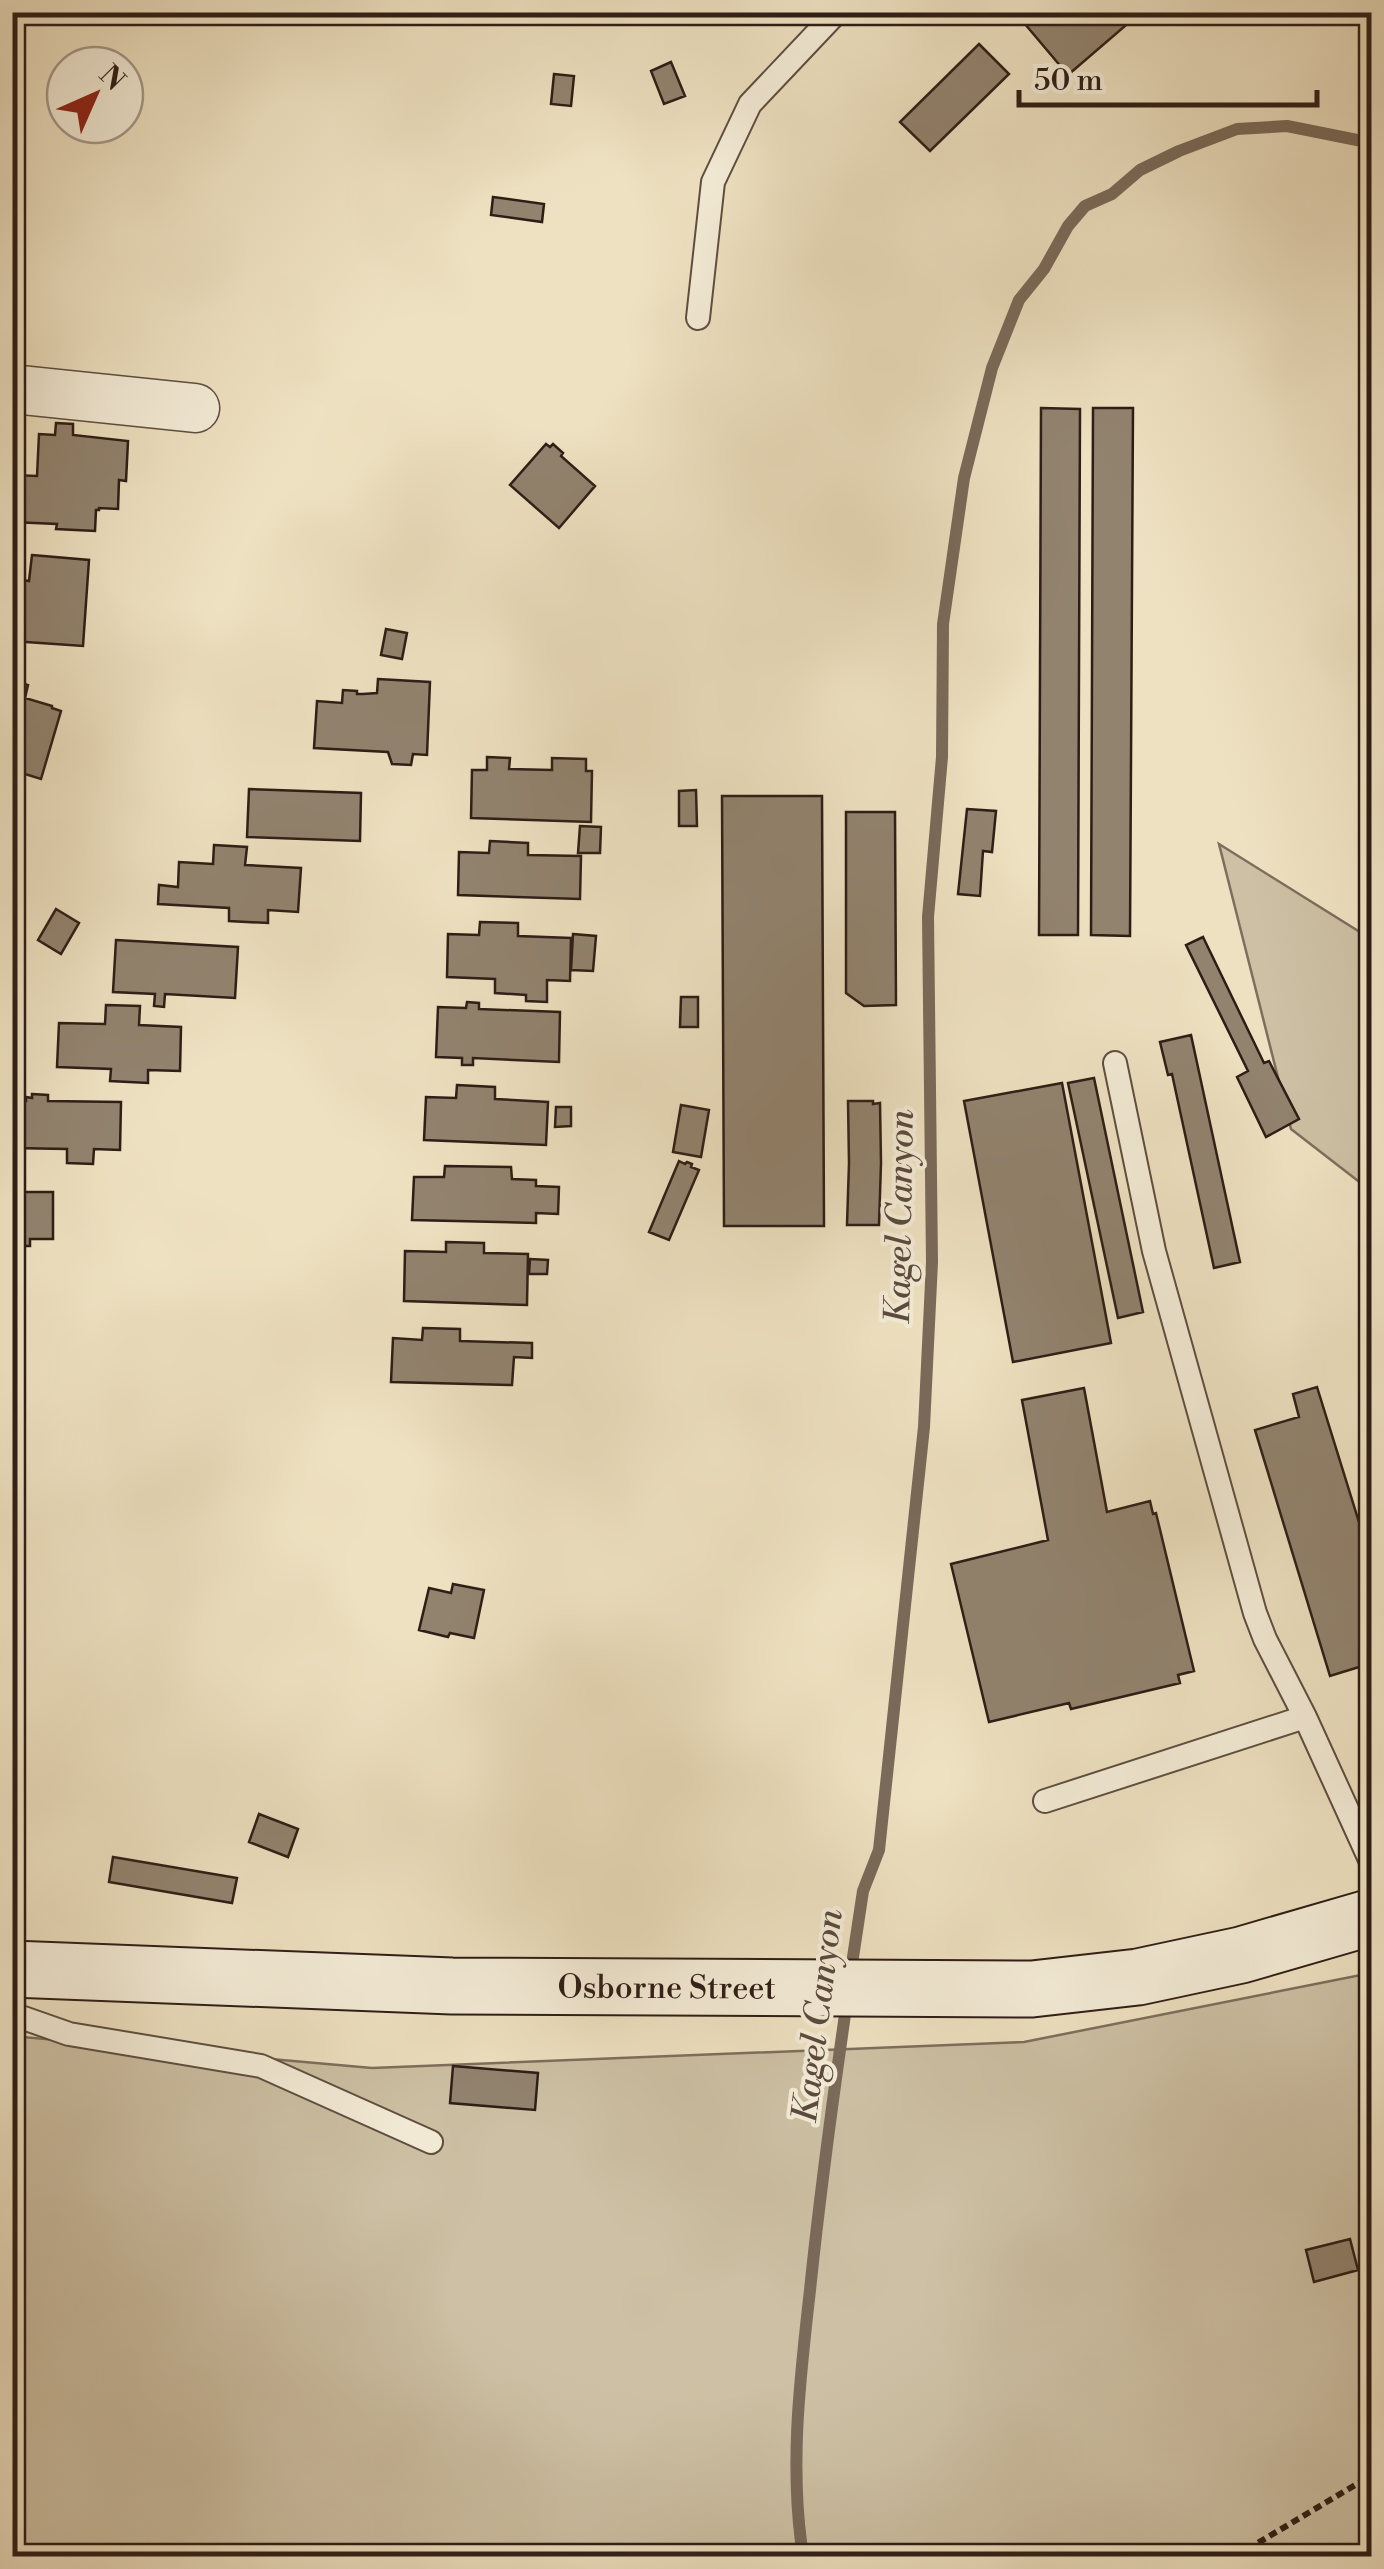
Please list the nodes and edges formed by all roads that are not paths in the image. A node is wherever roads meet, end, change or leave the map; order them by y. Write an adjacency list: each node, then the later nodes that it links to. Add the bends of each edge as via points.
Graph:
1 (837, 12): 2 (lane, via 750,104 714,182)
2 (698, 318)
3 (12, 389): 4 (street)
4 (195, 408)
5 (1115, 1063): 6 (lane, via 1154,1251 1255,1614)
6 (1305, 1717): 7 (lane); 8 (lane)
7 (1045, 1801)
8 (1372, 1864)
9 (1372, 1917): 10 (main road, Osborne Street, via 1138,1977 1032,1989 452,1986)
10 (12, 1970)
11 (12, 2014): 12 (lane, via 69,2034 260,2066)
12 (432, 2142)

